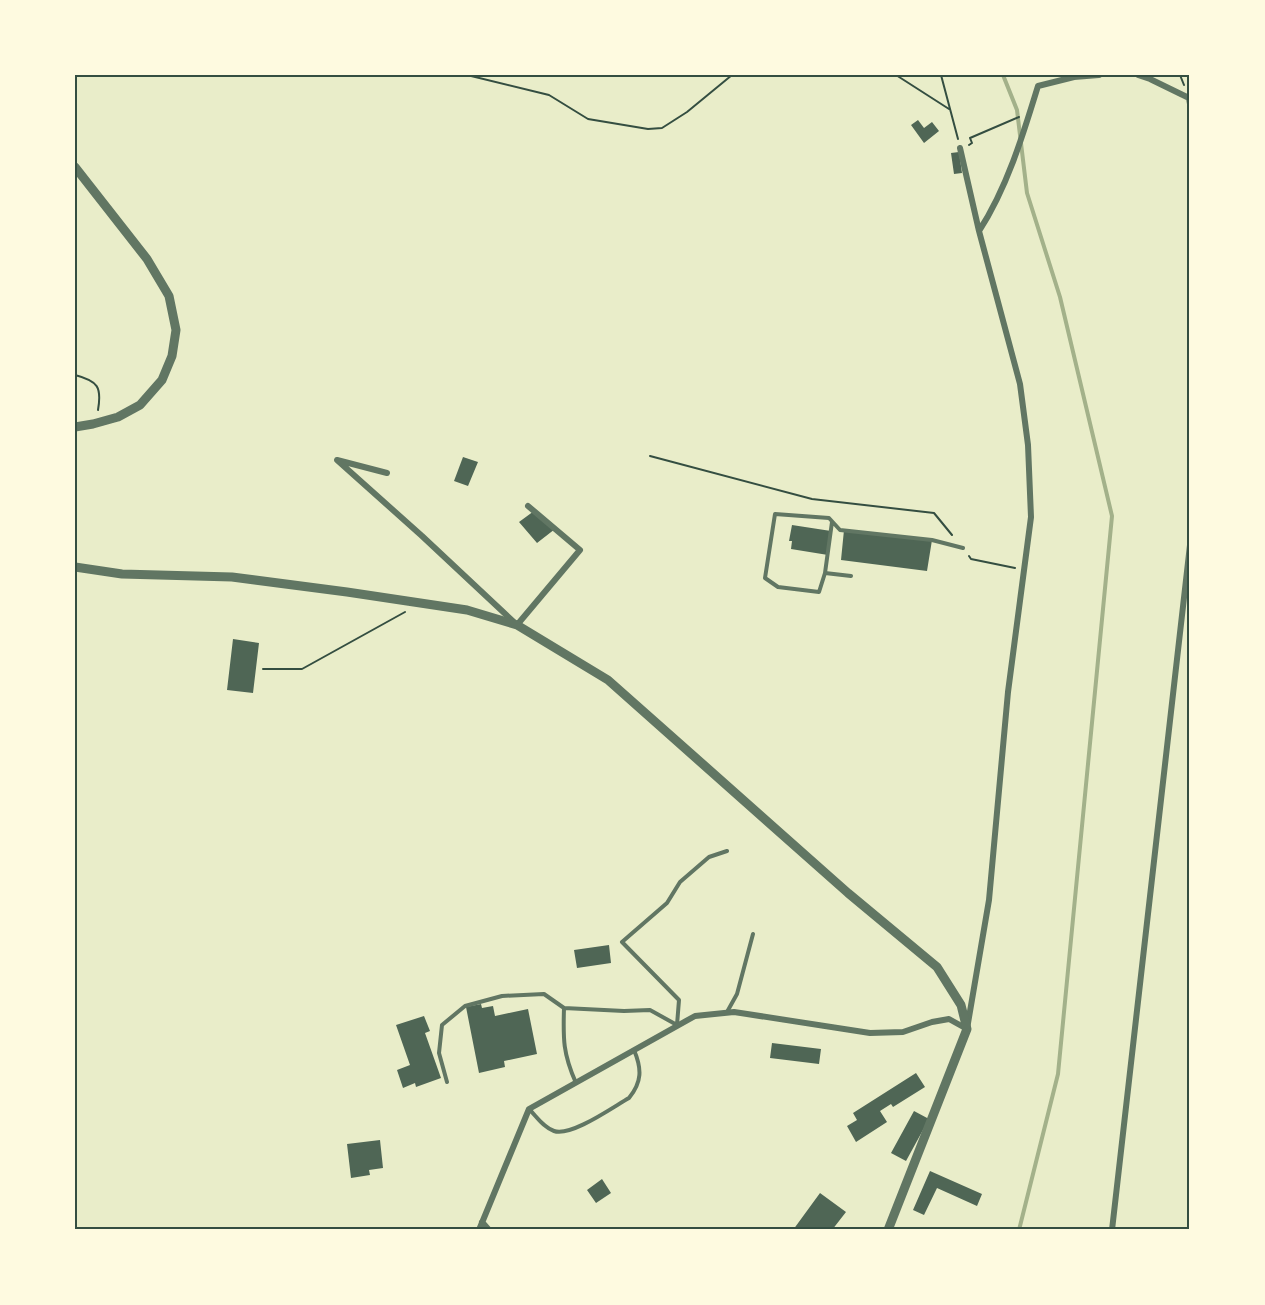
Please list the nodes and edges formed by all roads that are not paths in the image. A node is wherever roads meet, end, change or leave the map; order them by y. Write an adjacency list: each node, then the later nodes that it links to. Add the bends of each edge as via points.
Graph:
1 (1099, 75): 6 (street, via 1038,86 1002,186)
2 (1138, 75): 3 (street, via 1189,98)
3 (1190, 104)
4 (960, 148): 6 (street)
5 (75, 167): 7 (street, via 170,296 176,330 172,356 162,380 140,405 118,417)
6 (979, 231): 22 (street, via 1020,384 1031,517 1008,692 989,900)
7 (75, 427)
8 (387, 473): 16 (street, via 337,460)
9 (528, 506): 16 (street, via 580,550)
10 (832, 522): 12 (lane, via 840,530 932,540); 14 (lane); 14 (lane, via 829,518 776,514 765,578 778,587 819,592)
11 (1190, 545): 31 (street)
12 (963, 549)
13 (75, 567): 16 (street, via 122,574 232,577 467,610)
14 (825, 573): 15 (lane)
15 (851, 576)
16 (518, 625): 22 (street, via 608,680 937,967 961,1005)
17 (727, 851): 21 (lane, via 709,857 680,882 668,903 622,942 679,1000)
18 (753, 933): 20 (lane, via 737,993)
19 (564, 1008): 21 (lane, via 651,1010); 24 (lane, via 544,994 502,996 465,1006 442,1025 439,1053); 25 (lane, via 563,1042)
20 (726, 1012): 21 (street); 22 (street, via 870,1033 903,1032 949,1019)
21 (676, 1025): 23 (street)
22 (967, 1029): 30 (street)
23 (634, 1049): 25 (street); 26 (lane, via 641,1066 640,1077 629,1098 571,1131 556,1132)
24 (447, 1082)
25 (576, 1083): 26 (street)
26 (529, 1109): 27 (street)
27 (482, 1222): 28 (street); 29 (street)
28 (479, 1230)
29 (489, 1230)
30 (888, 1230)
31 (1112, 1230)

